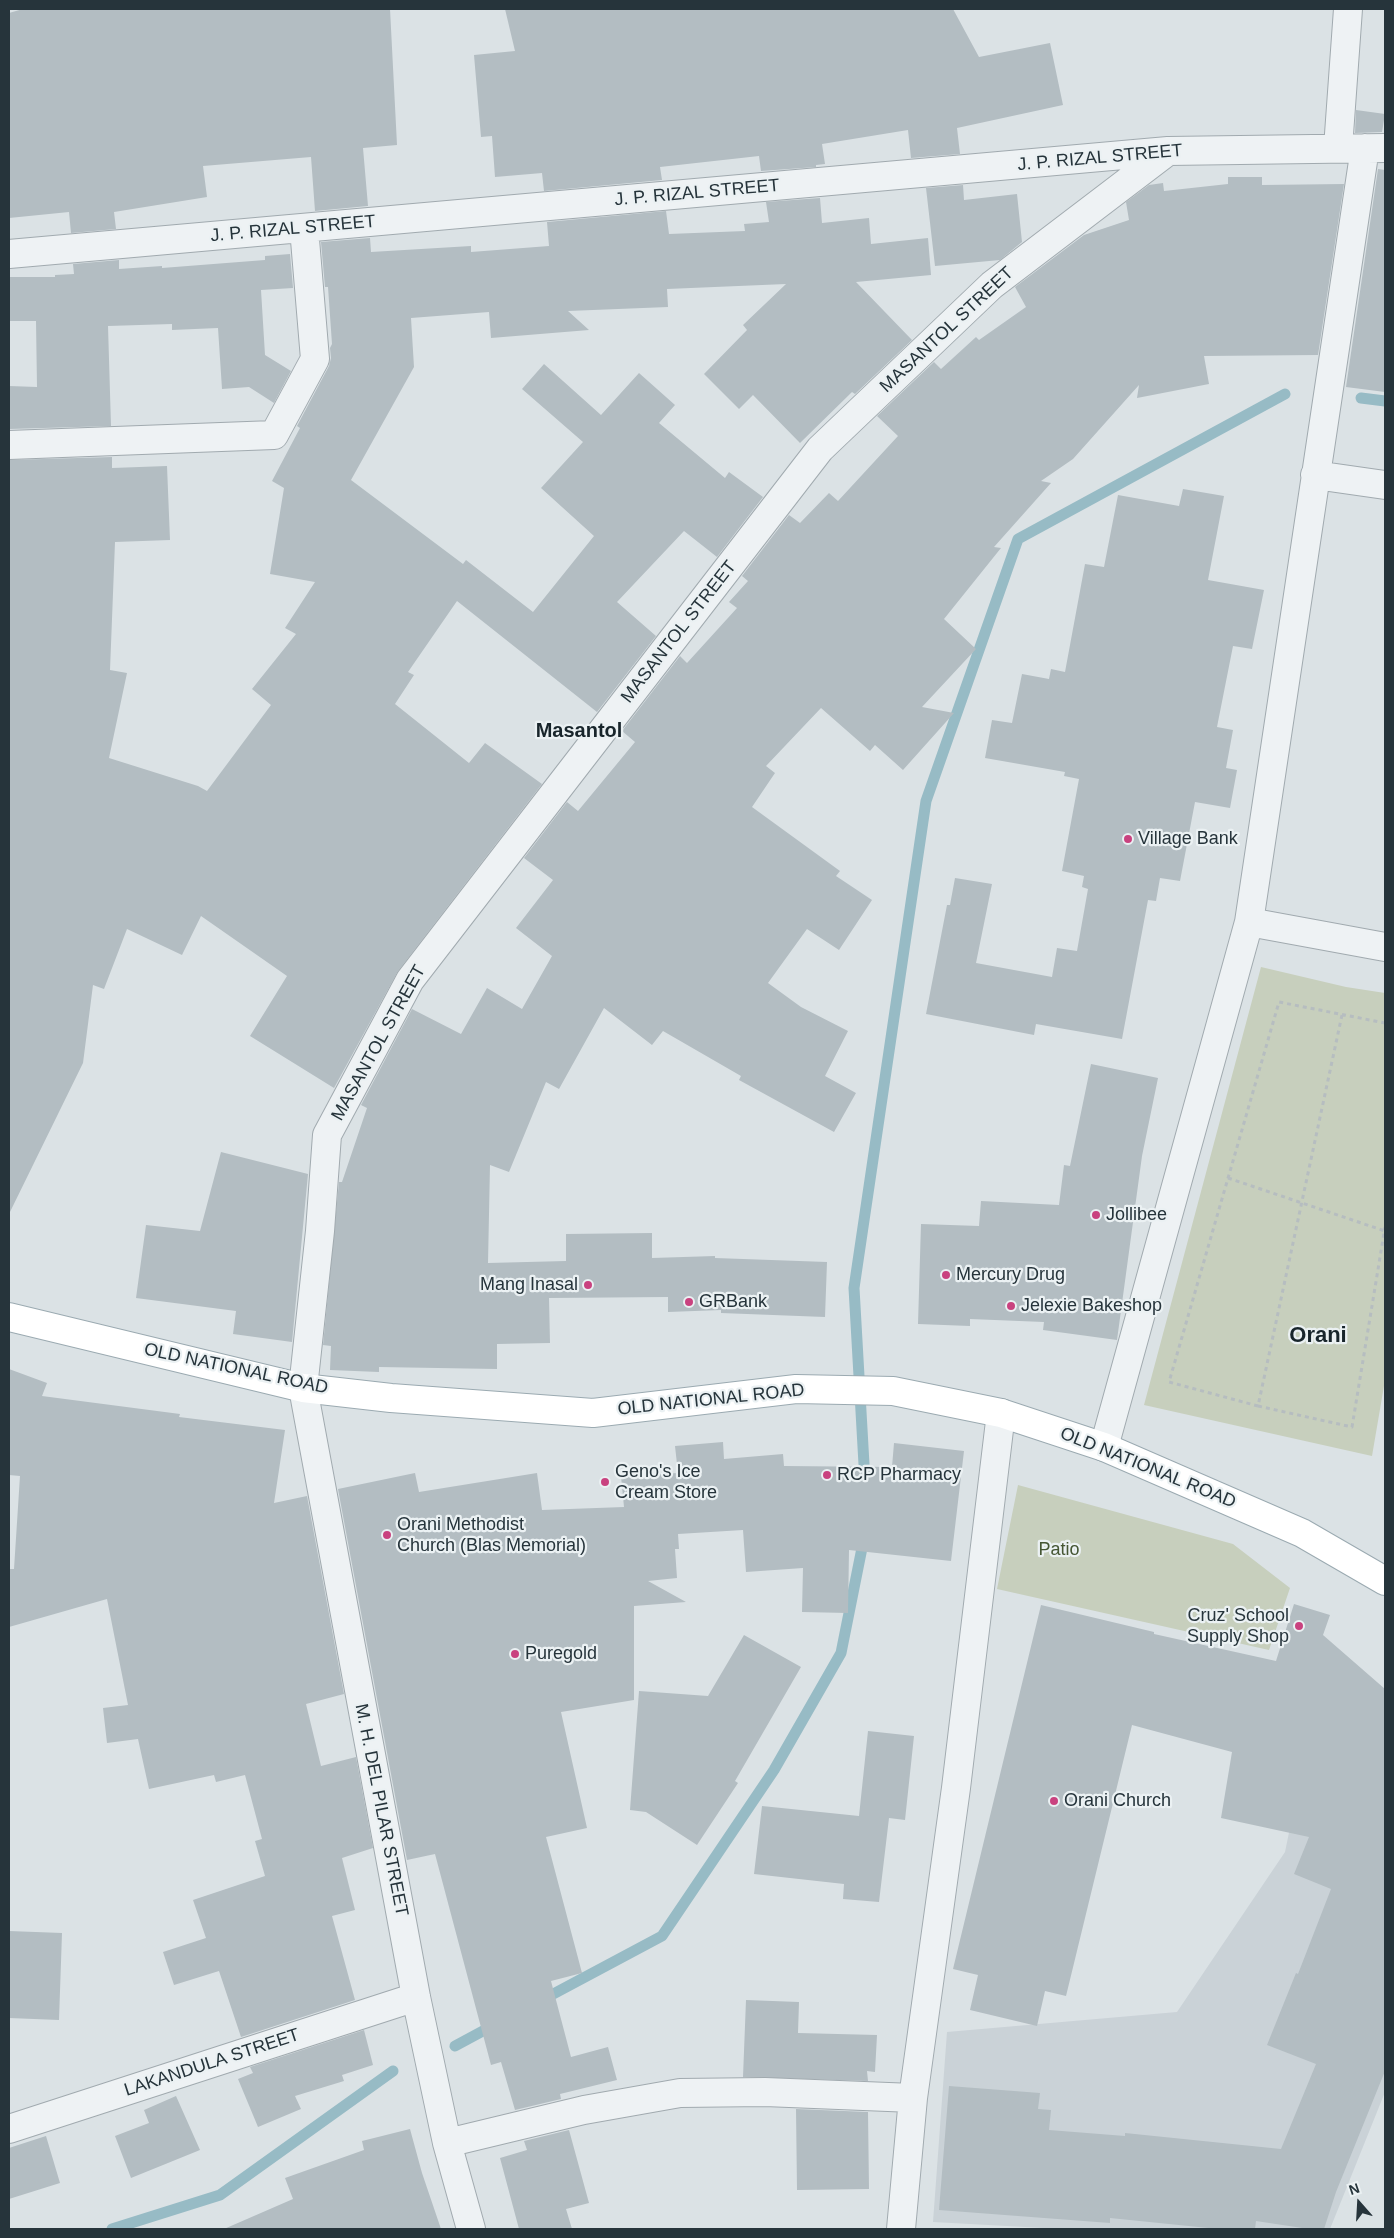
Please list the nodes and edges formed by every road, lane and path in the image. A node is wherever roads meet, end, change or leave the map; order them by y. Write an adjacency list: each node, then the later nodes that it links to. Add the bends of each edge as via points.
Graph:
1 (1348, 9): 2 (street)
2 (1338, 148): 3 (street, J. P. RIZAL STREET); 4 (street, J. P. RIZAL STREET)
3 (1375, 148): 8 (street)
4 (1168, 151): 5 (street, J. P. RIZAL STREET); 19 (street, MASANTOL STREET, via 992,285 820,449 410,980 327,1135)
5 (304, 228): 6 (street, J. P. RIZAL STREET); 7 (street, via 316,359 274,435)
6 (9, 254)
7 (9, 445)
8 (1316, 475): 9 (street); 10 (street)
9 (1385, 485)
10 (1249, 922): 11 (street); 22 (street)
11 (1385, 946)
12 (1342, 1015): 13 (path); 14 (path, via 1279,1002); 15 (path)
13 (1385, 1024)
14 (1228, 1178): 15 (path); 20 (path, via 1169,1382)
15 (1302, 1203): 17 (path); 20 (path)
16 (1385, 1227): 17 (path)
17 (1385, 1231): 20 (path, via 1352,1427)
18 (9, 1317): 19 (main road, OLD NATIONAL ROAD)
19 (303, 1388): 21 (main road, OLD NATIONAL ROAD, via 593,1413 796,1389 893,1390); 24 (street, M. H. DEL PILAR STREET)
20 (1258, 1406)
21 (1001, 1413): 22 (main road, OLD NATIONAL ROAD); 25 (street, via 956,1788)
22 (1104, 1446): 23 (main road, OLD NATIONAL ROAD, via 1302,1533)
23 (1385, 1581)
24 (416, 1997): 26 (street, LAKANDULA STREET); 27 (street, M. H. DEL PILAR STREET)
25 (913, 2098): 27 (street, via 765,2092 680,2093 584,2110); 29 (street)
26 (9, 2129)
27 (447, 2143): 28 (street, M. H. DEL PILAR STREET)
28 (471, 2229)
29 (901, 2229)

